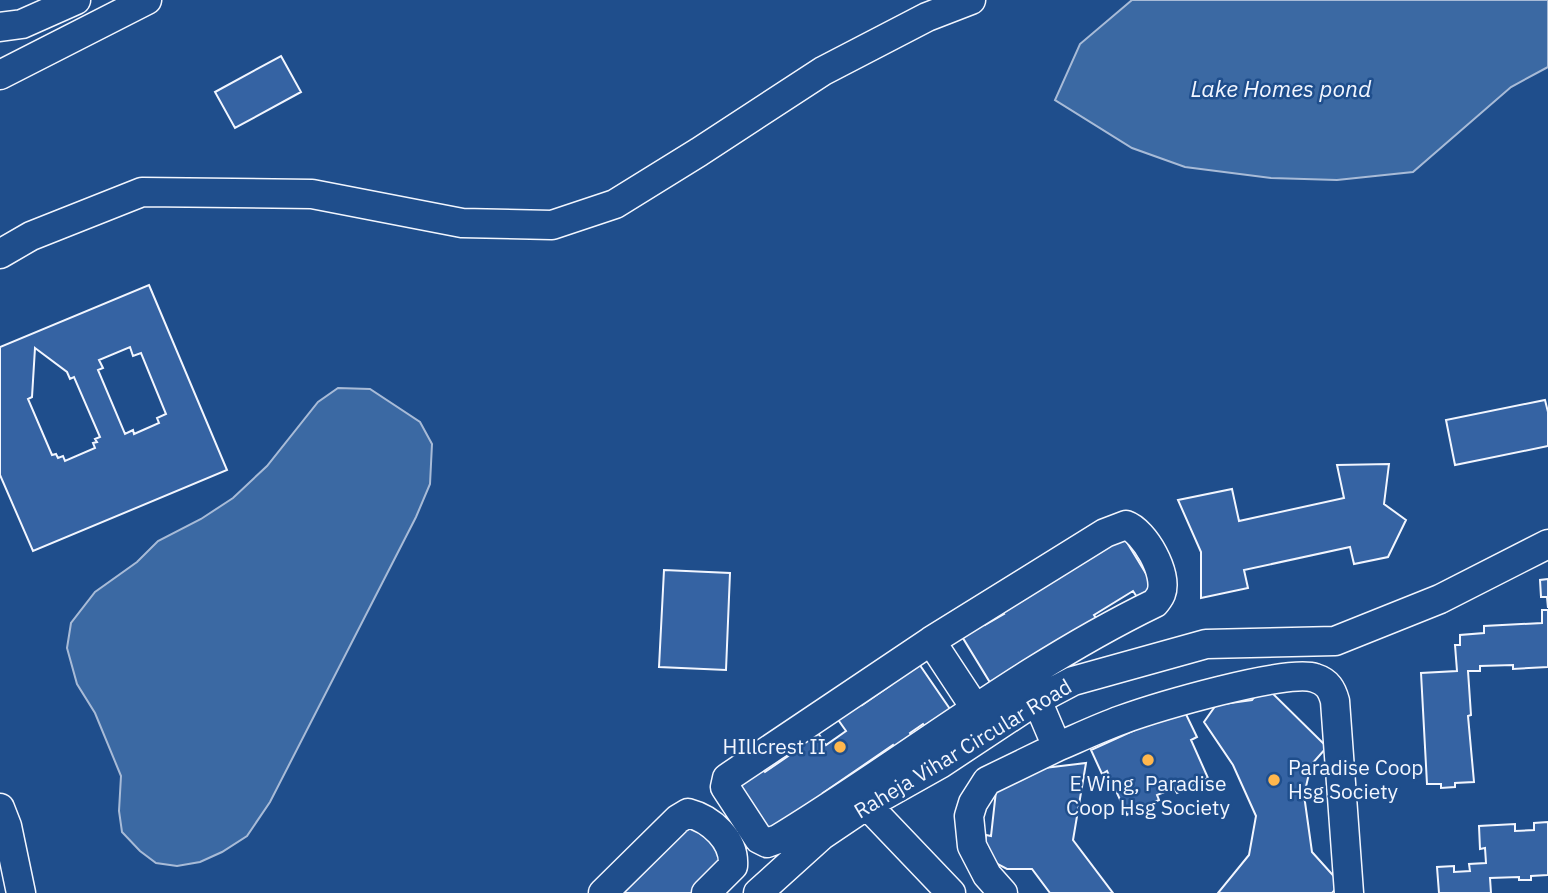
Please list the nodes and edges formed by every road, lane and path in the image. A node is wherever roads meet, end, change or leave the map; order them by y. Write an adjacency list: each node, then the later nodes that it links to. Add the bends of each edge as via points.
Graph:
1 (76, 0): 5 (street)
2 (147, 0): 4 (street)
3 (971, 0): 8 (street, via 927,17 822,71 615,204 552,225 461,223 312,194 142,192 31,236)
4 (104, 10): 6 (street)
5 (11, 26): 6 (street)
6 (38, 56): 7 (street)
7 (0, 75)
8 (0, 254)
9 (1548, 544): 11 (street, Raheja Vihar Circular Road, via 1440,599 1335,641 1206,644 1073,681)
10 (930, 641): 12 (street); 12 (street, via 1105,533 1126,525 1140,532 1160,568 1161,595 1155,603 1125,618); 12 (street, via 727,778 725,787 759,839 767,843 778,839)
11 (1037, 700): 12 (street, Raheja Vihar Circular Road); 13 (street)
12 (982, 720): 14 (street, Raheja Vihar Circular Road, via 940,764)
13 (1056, 747): 21 (street, via 987,781 972,803 972,846); 22 (street, via 1121,720 1252,683 1313,677 1324,682 1335,701)
14 (867, 805): 19 (street, Raheja Vihar Circular Road, via 821,836); 20 (street)
15 (0, 808): 16 (street)
16 (21, 893)
17 (603, 893): 18 (street, via 688,813 720,831 731,848 733,866)
18 (706, 893)
19 (758, 893)
20 (951, 893)
21 (1003, 893)
22 (1349, 893)

